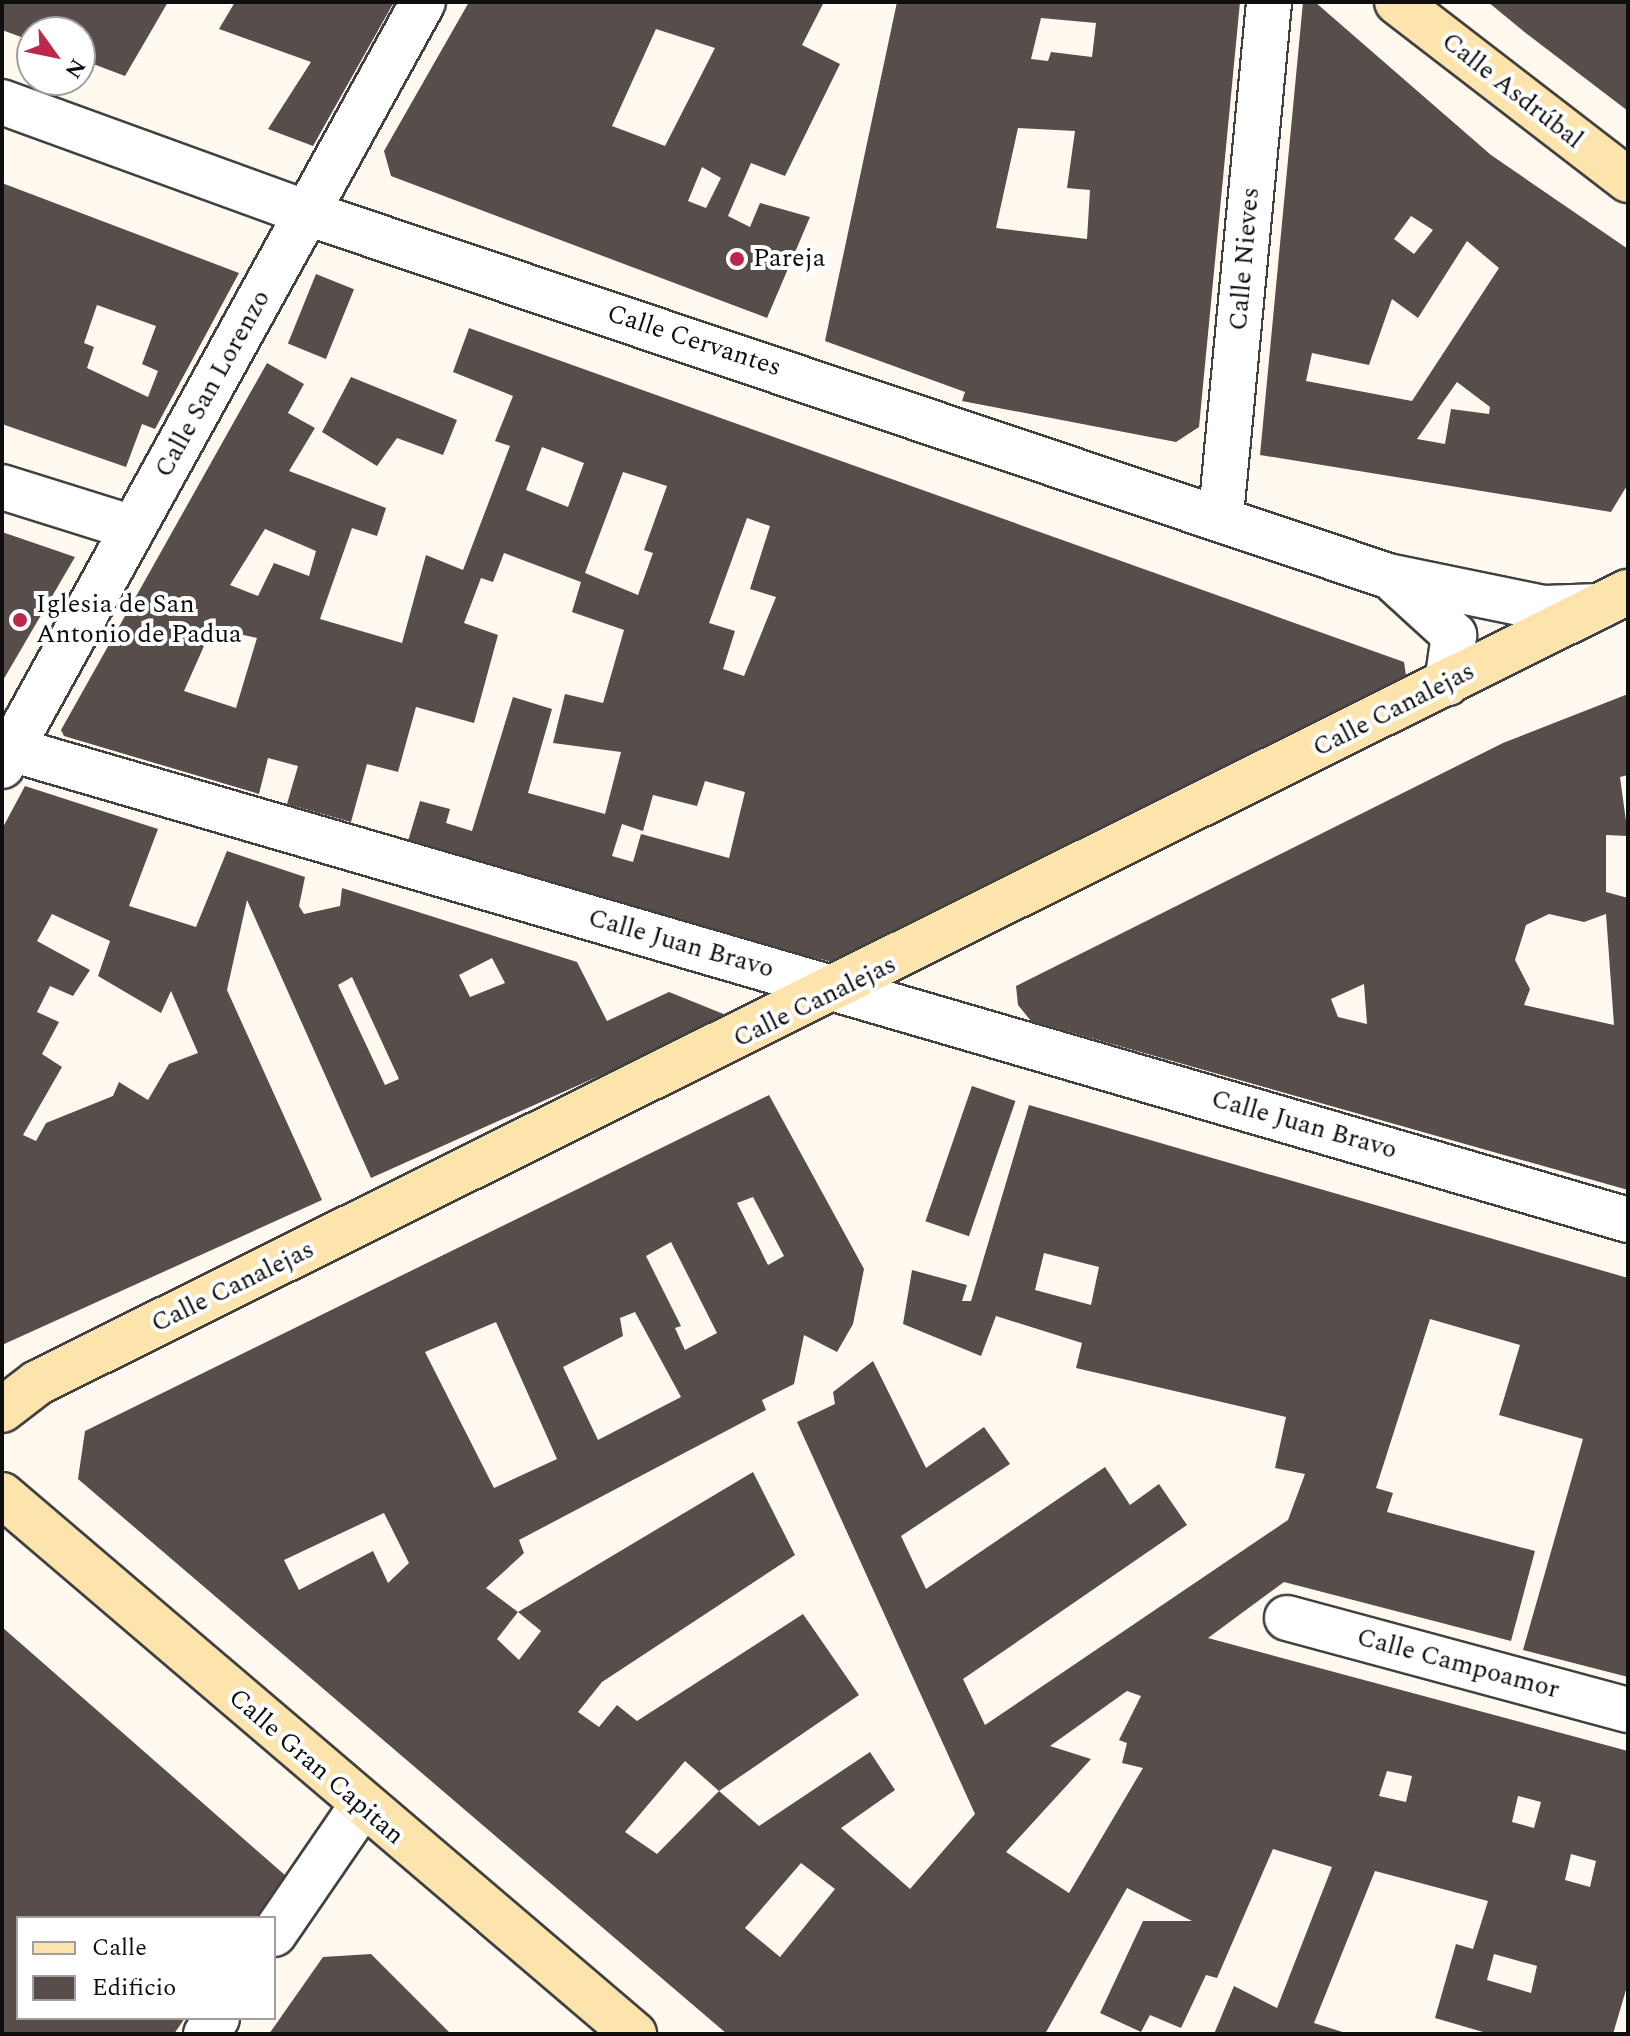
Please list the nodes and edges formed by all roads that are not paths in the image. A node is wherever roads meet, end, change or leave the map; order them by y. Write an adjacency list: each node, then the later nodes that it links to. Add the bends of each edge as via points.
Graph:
1 (423, 2): 6 (street, Calle San Lorenzo)
2 (1269, 2): 8 (street, Calle Nieves)
3 (1397, 2): 5 (main road, Calle Asdrúbal)
4 (2, 102): 6 (street, Calle Cervantes)
5 (1628, 180)
6 (307, 213): 8 (street, Calle Cervantes); 9 (street, Calle San Lorenzo)
7 (2, 487): 9 (street)
8 (1221, 515): 10 (street, Calle Cervantes)
9 (133, 528): 13 (street, Calle San Lorenzo)
10 (1388, 576): 11 (street, Calle Cervantes, via 1544,608); 12 (street, Calle Cervantes, via 1454,635)
11 (1614, 599): 12 (main road, Calle Canalejas)
12 (1447, 683): 14 (main road, Calle Canalejas)
13 (7, 758): 14 (street, Calle Juan Bravo)
14 (839, 990): 15 (street, Calle Juan Bravo); 16 (main road, Calle Canalejas, via 37,1383)
15 (1628, 1220)
16 (2, 1410)
17 (2, 1495): 20 (main road, Calle Gran Capitan)
18 (1287, 1618): 19 (street, Calle Campoamor)
19 (1628, 1710)
20 (361, 1807): 21 (street); 22 (main road, Calle Gran Capitan)
21 (276, 1931)
22 (634, 2034)

